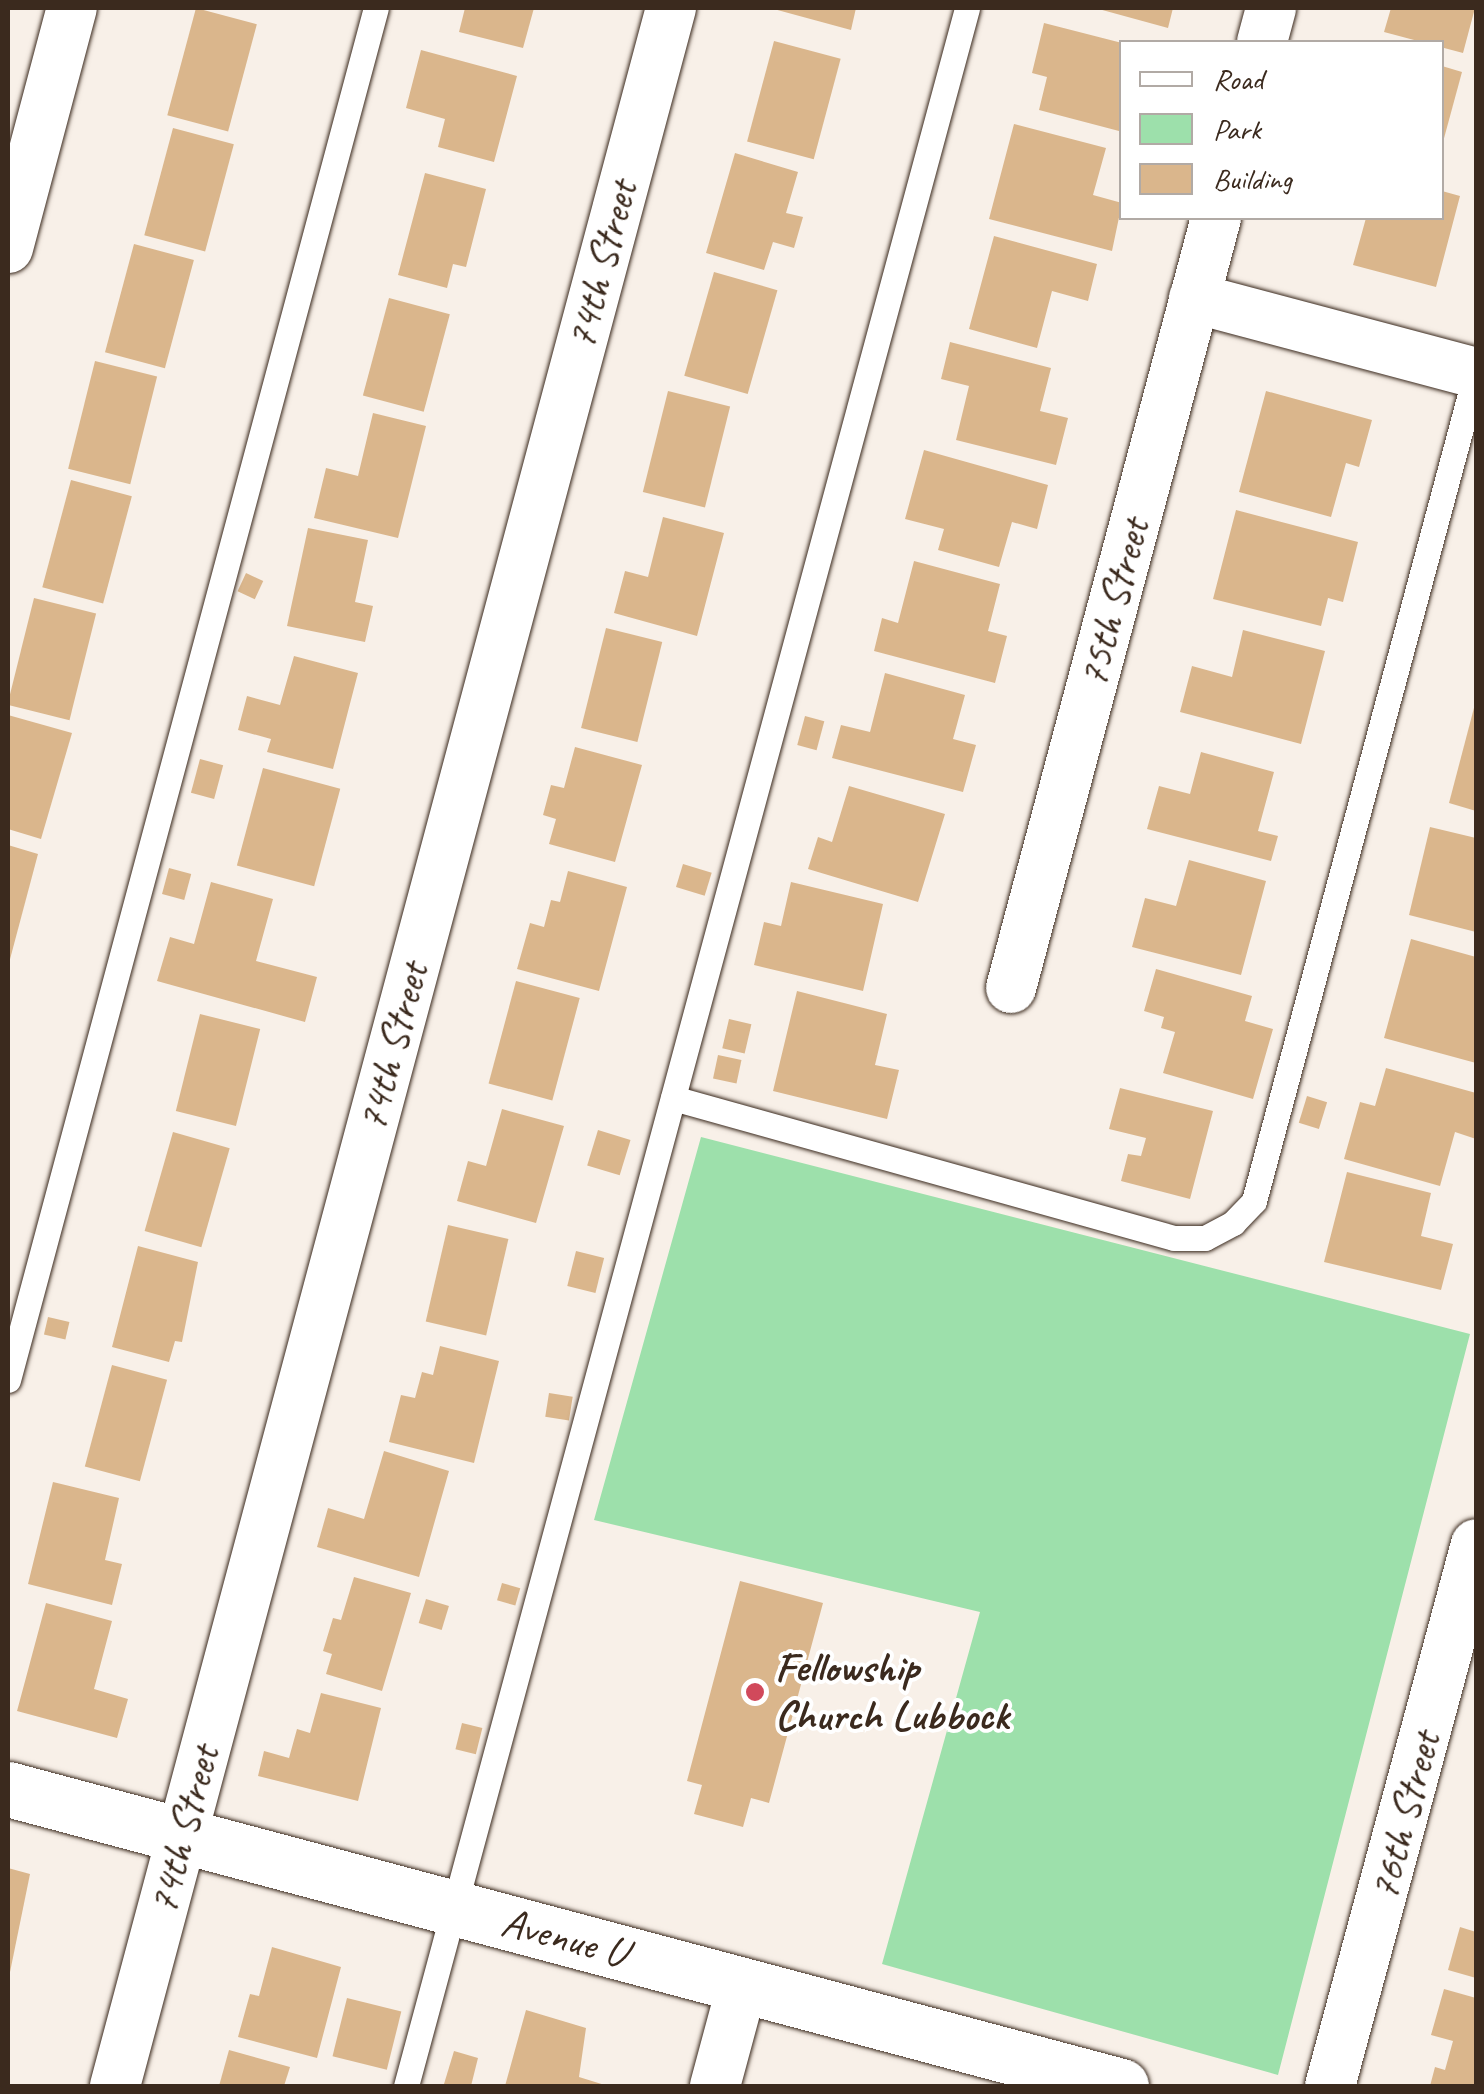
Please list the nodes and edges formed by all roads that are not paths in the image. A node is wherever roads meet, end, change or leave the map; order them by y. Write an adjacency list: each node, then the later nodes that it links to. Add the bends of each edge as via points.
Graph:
1 (72, 8): 8 (street)
2 (376, 8): 13 (lane)
3 (671, 8): 16 (street, 74th Street)
4 (967, 8): 12 (lane)
5 (1272, 8): 6 (street)
6 (1263, 40)
7 (1215, 220): 9 (street, 75th Street)
8 (8, 248)
9 (1194, 298): 10 (street); 11 (street, 75th Street)
10 (1476, 372): 12 (lane, via 1254,1201 1233,1223 1205,1238 1174,1238)
11 (1011, 988)
12 (673, 1098): 17 (lane)
13 (8, 1380)
14 (1476, 1544): 24 (street, 76th Street)
15 (8, 1789): 16 (street, Avenue U)
16 (182, 1836): 17 (street, Avenue U); 20 (street, 74th Street)
17 (454, 1908): 18 (street, Avenue U); 21 (lane)
18 (742, 1986): 19 (street, Avenue U); 22 (street)
19 (1027, 2074): 23 (street, Avenue U)
20 (115, 2086)
21 (406, 2086)
22 (715, 2086)
23 (1121, 2086)
24 (1330, 2086)

